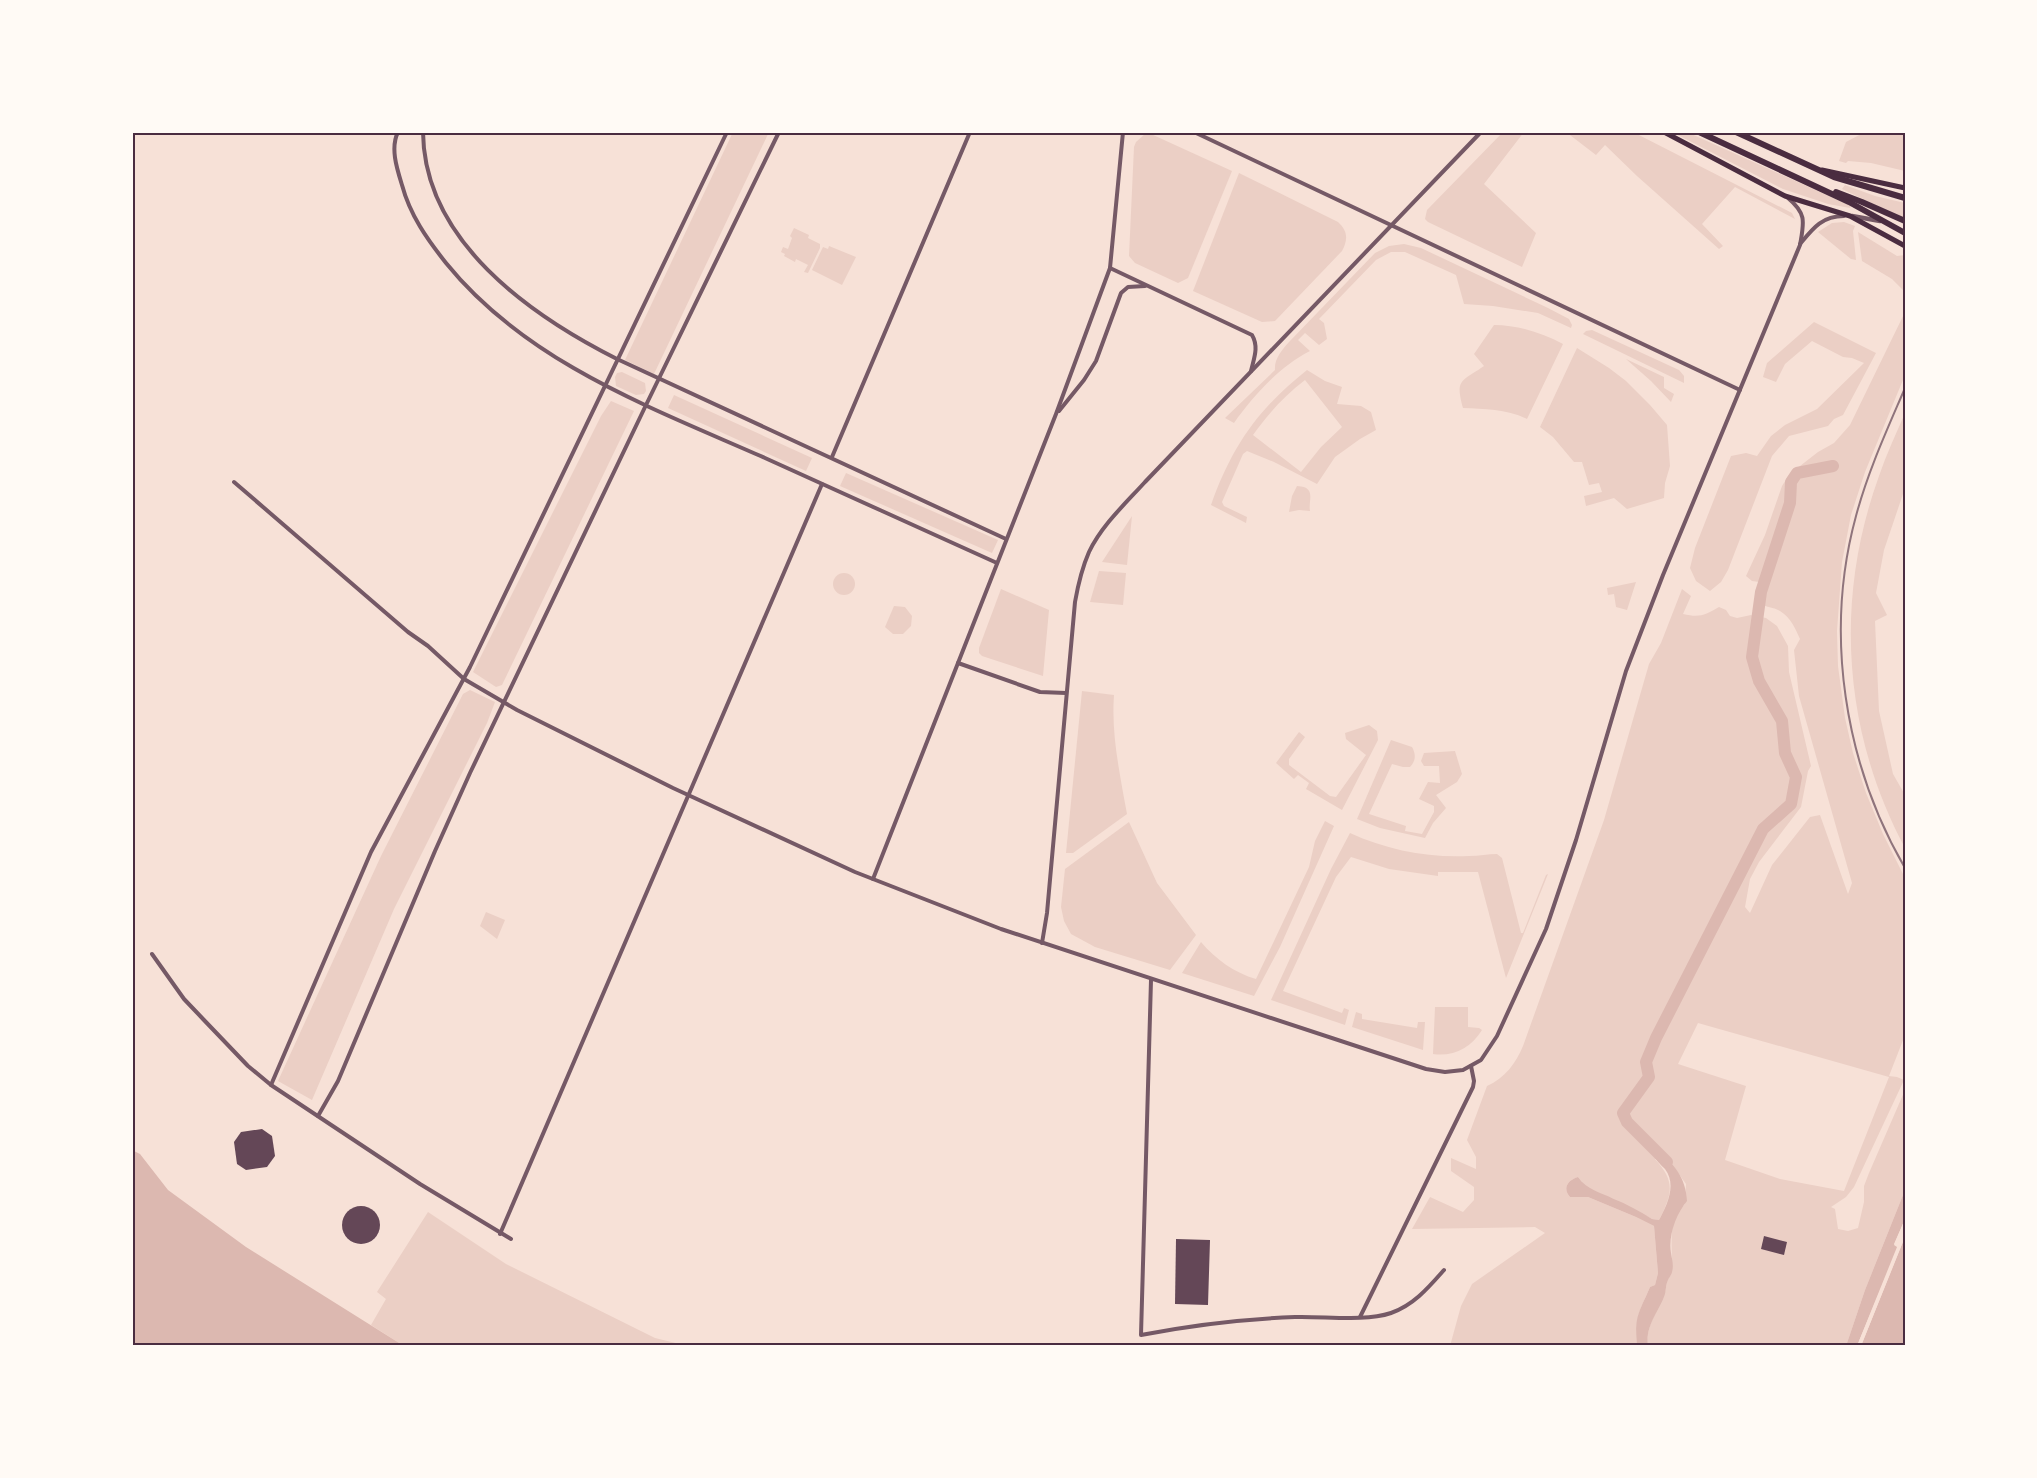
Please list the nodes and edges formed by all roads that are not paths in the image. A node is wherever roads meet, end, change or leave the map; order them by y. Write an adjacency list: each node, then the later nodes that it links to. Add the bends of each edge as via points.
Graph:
1 (398, 132): 29 (street, via 394,147 398,170 414,218 457,277 524,338)
2 (423, 132): 26 (street, via 437,195 476,257 523,303)
3 (727, 132): 26 (street)
4 (778, 132): 28 (street)
5 (970, 132): 33 (street)
6 (1123, 132): 24 (street)
7 (1194, 132): 20 (street)
8 (1481, 132): 20 (street)
9 (1662, 132): 15 (main road)
10 (1699, 132): 13 (main road)
11 (1736, 132): 12 (main road)
12 (1815, 168): 14 (main road); 16 (main road)
13 (1808, 182): 18 (main road); 19 (main road)
14 (1905, 188)
15 (1785, 196): 17 (main road); 22 (street, via 1803,216)
16 (1905, 198)
17 (1850, 216): 18 (street); 22 (street, via 1820,221); 23 (main road)
18 (1886, 221): 21 (main road)
19 (1905, 221)
20 (1392, 226): 27 (street); 30 (street)
21 (1905, 233)
22 (1800, 245): 30 (street)
23 (1905, 246)
24 (1110, 268): 25 (street); 32 (street)
25 (1148, 285): 27 (street, via 1252,335 1256,353); 32 (street, via 1128,287 1121,293 1096,361)
26 (617, 359): 28 (street); 29 (street)
27 (1251, 372): 40 (street, via 1122,507 1089,552 1075,602)
28 (658, 379): 31 (street); 33 (street)
29 (605, 385): 31 (street); 39 (street)
30 (1740, 390): 47 (street, via 1626,671 1546,928 1497,1036 1481,1060)
31 (645, 405): 35 (street); 41 (street)
32 (1056, 414): 36 (street)
33 (832, 457): 36 (street)
34 (234, 482): 39 (street)
35 (822, 484): 37 (street); 42 (street)
36 (1006, 540): 37 (street)
37 (997, 563): 38 (street)
38 (958, 663): 40 (street, via 1040,692); 43 (street)
39 (464, 679): 41 (street); 48 (street, via 371,852)
40 (1066, 693): 44 (street)
41 (504, 703): 42 (street); 49 (street, via 435,851 338,1081)
42 (689, 795): 43 (street); 50 (street)
43 (873, 879): 44 (street)
44 (1042, 943): 46 (street)
45 (152, 954): 48 (street, via 184,999)
46 (1151, 980): 47 (street, via 1426,1070 1445,1072); 53 (street, via 1141,1335 1240,1320)
47 (1471, 1066): 53 (street, via 1473,1086)
48 (271, 1085): 49 (street)
49 (318, 1116): 50 (street)
50 (500, 1234): 51 (street)
51 (511, 1239)
52 (1444, 1270): 53 (street, via 1412,1302 1389,1314)
53 (1359, 1317)

